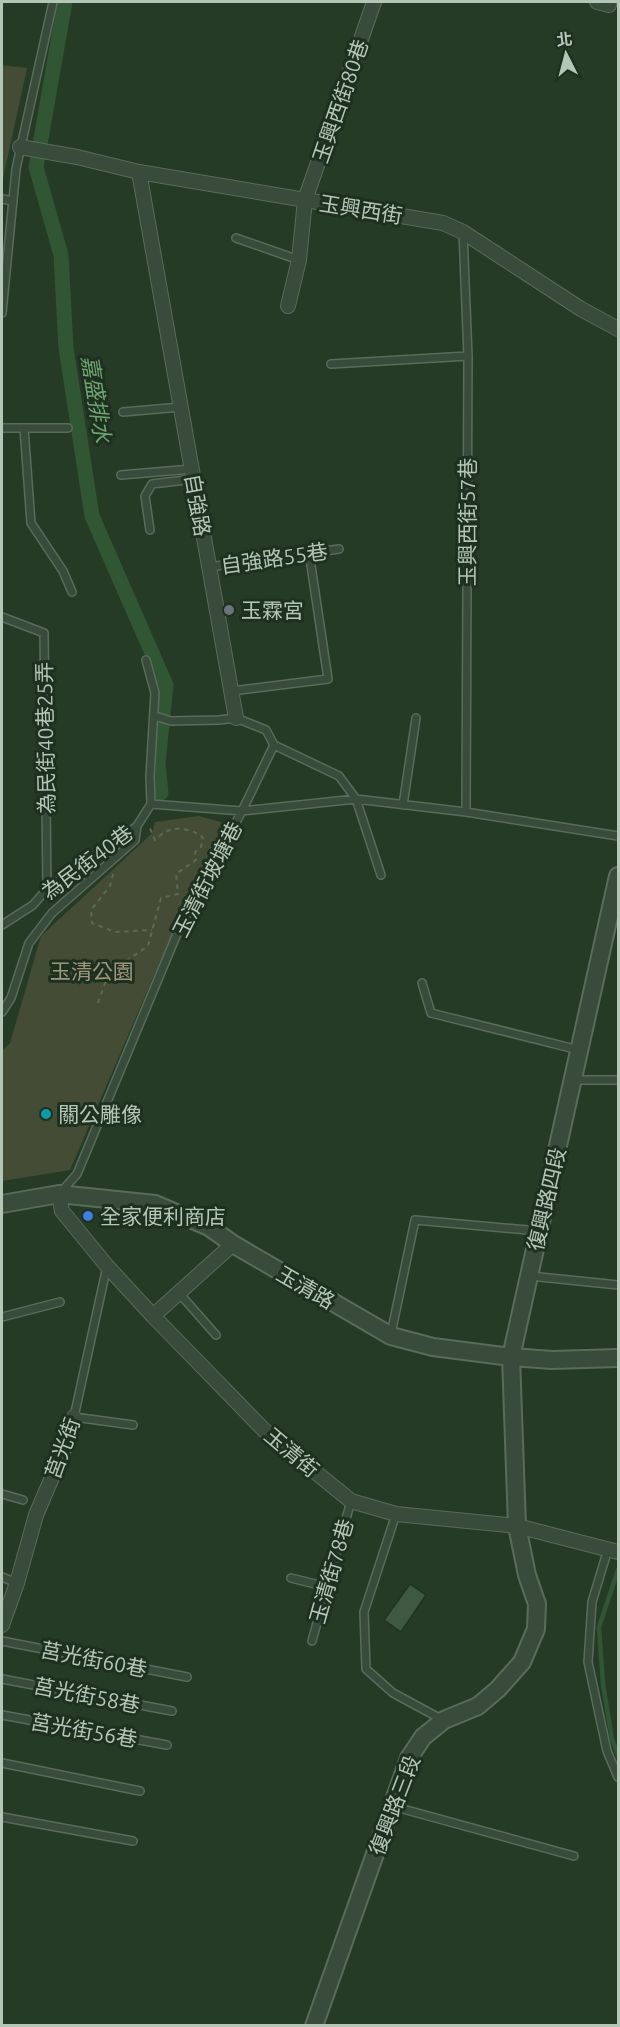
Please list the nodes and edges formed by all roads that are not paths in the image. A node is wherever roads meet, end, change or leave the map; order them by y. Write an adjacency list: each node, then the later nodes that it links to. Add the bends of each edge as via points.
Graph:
1 (53, 2): 3 (lane)
2 (374, 2): 7 (street, 玉興西街80巷)
3 (20, 147): 4 (street, 玉興西街); 6 (lane)
4 (139, 172): 7 (street, 玉興西街); 16 (street, 自強路)
5 (2, 199): 6 (lane)
6 (13, 201): 12 (lane)
7 (305, 201): 8 (street, 玉興西街, via 443,223); 10 (street, 玉興西街80巷)
8 (463, 232): 13 (street, 玉興西街); 14 (lane, 玉興西街57巷)
9 (236, 238): 10 (lane)
10 (299, 260): 11 (street, 玉興西街80巷)
11 (288, 306)
12 (2, 313)
13 (618, 329)
14 (468, 356): 15 (lane); 39 (lane, 玉興西街57巷)
15 (331, 364)
16 (181, 407): 17 (lane); 21 (street, 自強路)
17 (123, 412)
18 (2, 428): 19 (lane)
19 (24, 428): 20 (lane); 27 (lane, via 31,523)
20 (68, 428)
21 (193, 474): 22 (lane); 23 (lane, via 152,484 146,496); 26 (street, 自強路)
22 (121, 475)
23 (150, 530)
24 (339, 549): 25 (lane, 自強路55巷)
25 (309, 552): 26 (lane, 自強路55巷); 30 (lane, via 327,680)
26 (209, 567): 30 (street, 自強路)
27 (72, 592)
28 (2, 617): 44 (lane, 為民街40巷25弄, via 44,633)
29 (146, 660): 31 (lane, via 155,693)
30 (231, 691): 32 (street, 自強路)
31 (155, 716): 32 (lane, via 171,721); 36 (lane)
32 (236, 717): 34 (lane, via 266,730)
33 (416, 718): 37 (lane)
34 (274, 745): 35 (lane, via 339,776); 38 (lane)
35 (356, 799): 37 (lane, 玉清街坡塘巷); 38 (lane, 玉清街坡塘巷); 42 (lane)
36 (151, 804): 38 (lane); 40 (lane, 為民街40巷)
37 (403, 805): 39 (lane, 玉清街坡塘巷)
38 (242, 811): 51 (lane, 玉清街坡塘巷, via 179,929 76,1174)
39 (466, 812): 41 (lane, 玉清街坡塘巷)
40 (137, 825): 44 (lane, 為民街40巷); 47 (lane, via 135,840 52,914 29,943 11,998)
41 (618, 836)
42 (381, 875)
43 (618, 876): 48 (street, 復興路四段)
44 (47, 889): 45 (lane, 為民街40巷, via 33,905)
45 (2, 925)
46 (422, 983): 48 (lane, via 431,1013)
47 (2, 1012)
48 (580, 1050): 49 (street, 復興路四段)
49 (573, 1080): 50 (lane); 53 (street, 復興路四段)
50 (618, 1080)
51 (59, 1194): 52 (street, 玉清路); 54 (street, 玉清路, via 155,1203 209,1227); 55 (street, 玉清街, via 62,1211)
52 (2, 1204)
53 (539, 1231): 56 (street, 復興路四段); 63 (lane, via 415,1220)
54 (233, 1244): 58 (street); 63 (street, 玉清路)
55 (107, 1266): 60 (street, 玉清街); 66 (lane, 莒光街)
56 (530, 1276): 57 (lane); 64 (street, 復興路四段)
57 (618, 1285)
58 (178, 1293): 60 (street); 62 (lane)
59 (60, 1302): 61 (lane)
60 (153, 1316): 70 (street, 玉清街, via 265,1431)
61 (2, 1317)
62 (216, 1335)
63 (391, 1336): 64 (street, 玉清路, via 433,1347)
64 (511, 1357): 65 (street, 玉清路); 72 (street, 復興路四段)
65 (618, 1358)
66 (74, 1417): 67 (lane); 76 (street, 莒光街, via 36,1515)
67 (133, 1425)
68 (2, 1494): 69 (lane)
69 (23, 1500)
70 (351, 1501): 71 (street, 玉清街); 77 (lane, 玉清街78巷)
71 (396, 1514): 72 (street, 玉清街); 85 (lane, via 364,1612 366,1669 393,1693)
72 (517, 1526): 73 (street, 玉清街); 85 (street, 復興路三段, via 537,1604 536,1629 522,1662 498,1689 478,1706)
73 (613, 1551): 88 (lane, via 592,1602 588,1662 607,1751)
74 (2, 1577): 76 (lane)
75 (291, 1578): 77 (lane)
76 (17, 1583): 78 (street, 莒光街)
77 (327, 1587): 80 (lane, 玉清街78巷)
78 (2, 1625)
79 (2, 1641): 81 (lane, 莒光街60巷)
80 (312, 1641)
81 (187, 1677)
82 (2, 1679): 83 (lane, 莒光街58巷)
83 (172, 1711)
84 (2, 1715): 86 (lane, 莒光街56巷)
85 (444, 1720): 90 (street, 復興路三段, via 423,1737 409,1758)
86 (166, 1745)
87 (2, 1763): 89 (lane)
88 (618, 1777)
89 (140, 1791)
90 (392, 1806): 93 (lane); 94 (street, 復興路三段)
91 (2, 1817): 92 (lane)
92 (133, 1841)
93 (574, 1856)
94 (314, 2025)

